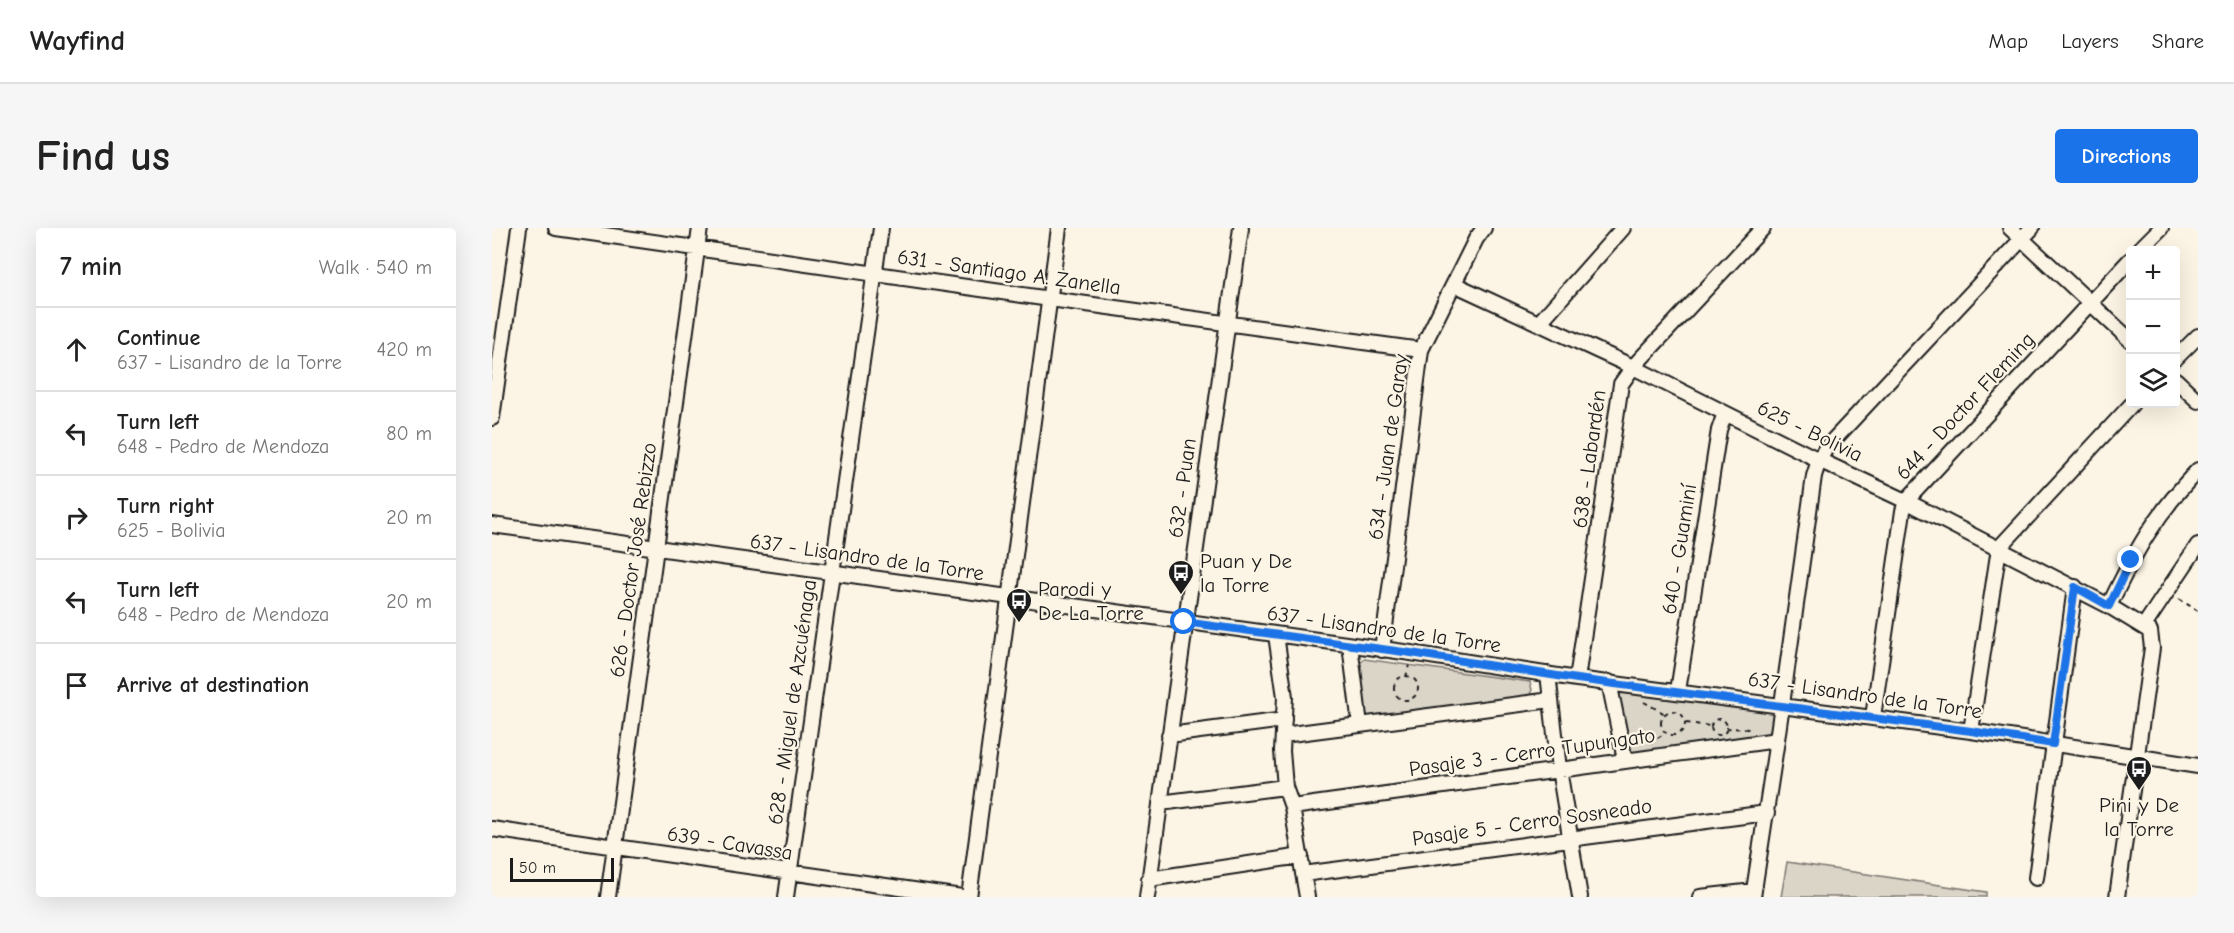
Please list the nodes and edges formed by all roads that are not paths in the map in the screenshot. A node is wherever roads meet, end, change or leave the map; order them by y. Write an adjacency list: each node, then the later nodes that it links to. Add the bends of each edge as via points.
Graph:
1 (519, 228): 32 (street)
2 (556, 228): 15 (street, 631 - Santiago A. Zanella)
3 (700, 228): 15 (street, 626 - Doctor José Rebizzo)
4 (881, 228): 17 (street, 628 - Miguel de Azcuénaga)
5 (1059, 228): 19 (street)
6 (1241, 228): 22 (street, 632 - Puan)
7 (1484, 228): 18 (street, 634 - Juan de Garay)
8 (1623, 228): 21 (street)
9 (1763, 228): 27 (street, 638 - Labardén)
10 (2010, 228): 13 (street)
11 (2032, 228): 13 (street)
12 (2161, 228): 14 (street)
13 (2021, 239): 20 (street); 33 (street)
14 (2143, 246)
15 (697, 248): 17 (street, 631 - Santiago A. Zanella); 39 (street, 626 - Doctor José Rebizzo)
16 (2126, 264): 20 (street, 644 - Doctor Fleming)
17 (875, 274): 19 (street, 631 - Santiago A. Zanella); 40 (street, 628 - Miguel de Azcuénaga)
18 (1454, 284): 21 (street, 625 - Bolivia); 25 (street, 634 - Juan de Garay)
19 (1050, 299): 22 (street, 631 - Santiago A. Zanella); 42 (street)
20 (2089, 303): 23 (street); 35 (street, 644 - Doctor Fleming)
21 (1539, 323): 27 (street, 625 - Bolivia)
22 (1226, 324): 25 (street, 631 - Santiago A. Zanella); 44 (street, 632 - Puan)
23 (2126, 336)
24 (2198, 336): 26 (street)
25 (1421, 350): 48 (street, 634 - Juan de Garay)
26 (2179, 354)
27 (1633, 367): 31 (street, 625 - Bolivia); 50 (street, 638 - Labardén, via 1621,384)
28 (2180, 385): 29 (street)
29 (2198, 401)
30 (2128, 408): 38 (street)
31 (1725, 413): 33 (street, 625 - Bolivia); 52 (street, 640 - Guaminí, via 1719,430)
32 (492, 418)
33 (1819, 460): 35 (street, 625 - Bolivia); 54 (street)
34 (2198, 470): 43 (street, via 2150,528)
35 (1906, 501): 38 (street, 625 - Bolivia); 55 (street, 644 - Doctor Fleming)
36 (492, 525): 39 (street, 637 - Lisandro de la Torre)
37 (2198, 545): 45 (street)
38 (1999, 548): 41 (street, 625 - Bolivia); 58 (street)
39 (657, 549): 40 (street, 637 - Lisandro de la Torre); 72 (street, 626 - Doctor José Rebizzo)
40 (831, 574): 42 (street, 637 - Lisandro de la Torre); 74 (street, 628 - Miguel de Azcuénaga)
41 (2075, 587): 43 (street, 625 - Bolivia); 61 (street)
42 (1011, 598): 44 (street, 637 - Lisandro de la Torre); 82 (street)
43 (2109, 606): 45 (street, 625 - Bolivia)
44 (1184, 622): 46 (street, 637 - Lisandro de la Torre); 59 (street, 632 - Puan)
45 (2144, 626): 62 (street, via 2150,631 2152,648)
46 (1276, 635): 47 (street, 637 - Lisandro de la Torre); 57 (street, via 1285,697)
47 (1350, 645): 48 (street, 637 - Lisandro de la Torre); 56 (street)
48 (1382, 650): 49 (street, 637 - Lisandro de la Torre)
49 (1548, 674): 50 (street, 637 - Lisandro de la Torre); 53 (street)
50 (1577, 679): 51 (street, 637 - Lisandro de la Torre)
51 (1609, 682): 52 (street, 637 - Lisandro de la Torre); 63 (street)
52 (1678, 691): 54 (street, 637 - Lisandro de la Torre)
53 (1551, 700): 56 (street); 65 (street)
54 (1782, 705): 55 (street, 637 - Lisandro de la Torre); 60 (street)
55 (1874, 717): 58 (street, 637 - Lisandro de la Torre)
56 (1360, 725): 57 (street)
57 (1283, 727): 59 (street); 66 (street)
58 (1971, 731): 61 (street, 637 - Lisandro de la Torre)
59 (1169, 735): 67 (street, 632 - Puan)
60 (1777, 740): 63 (street, Pasaje 3 - Cerro Tupungato); 69 (street)
61 (2053, 744): 62 (street, 637 - Lisandro de la Torre); 76 (street)
62 (2138, 758): 64 (street, 637 - Lisandro de la Torre); 87 (street)
63 (1625, 760): 65 (street, Pasaje 3 - Cerro Tupungato)
64 (2198, 766)
65 (1559, 769): 68 (street, Pasaje 3 - Cerro Tupungato); 71 (street)
66 (1285, 787): 67 (street); 68 (street)
67 (1160, 803): 77 (street, 632 - Puan)
68 (1292, 807): 73 (street)
69 (1767, 813): 71 (street, Pasaje 5 - Cerro Sosneado); 78 (street)
70 (492, 829): 72 (street, 639 - Cavassa)
71 (1570, 838): 75 (street, Pasaje 5 - Cerro Sosneado); 85 (street)
72 (615, 846): 74 (street, 639 - Cavassa); 79 (street, 626 - Doctor José Rebizzo)
73 (1301, 856): 75 (street); 77 (street)
74 (789, 873): 80 (street, 628 - Miguel de Azcuénaga); 81 (street, 639 - Cavassa)
75 (1304, 874): 84 (street)
76 (2036, 878)
77 (1149, 879): 83 (street, 632 - Puan)
78 (1754, 894): 86 (street)
79 (608, 897)
80 (786, 897)
81 (962, 897)
82 (969, 897)
83 (1147, 897)
84 (1307, 897)
85 (1580, 897)
86 (1700, 897)
87 (2117, 897)

